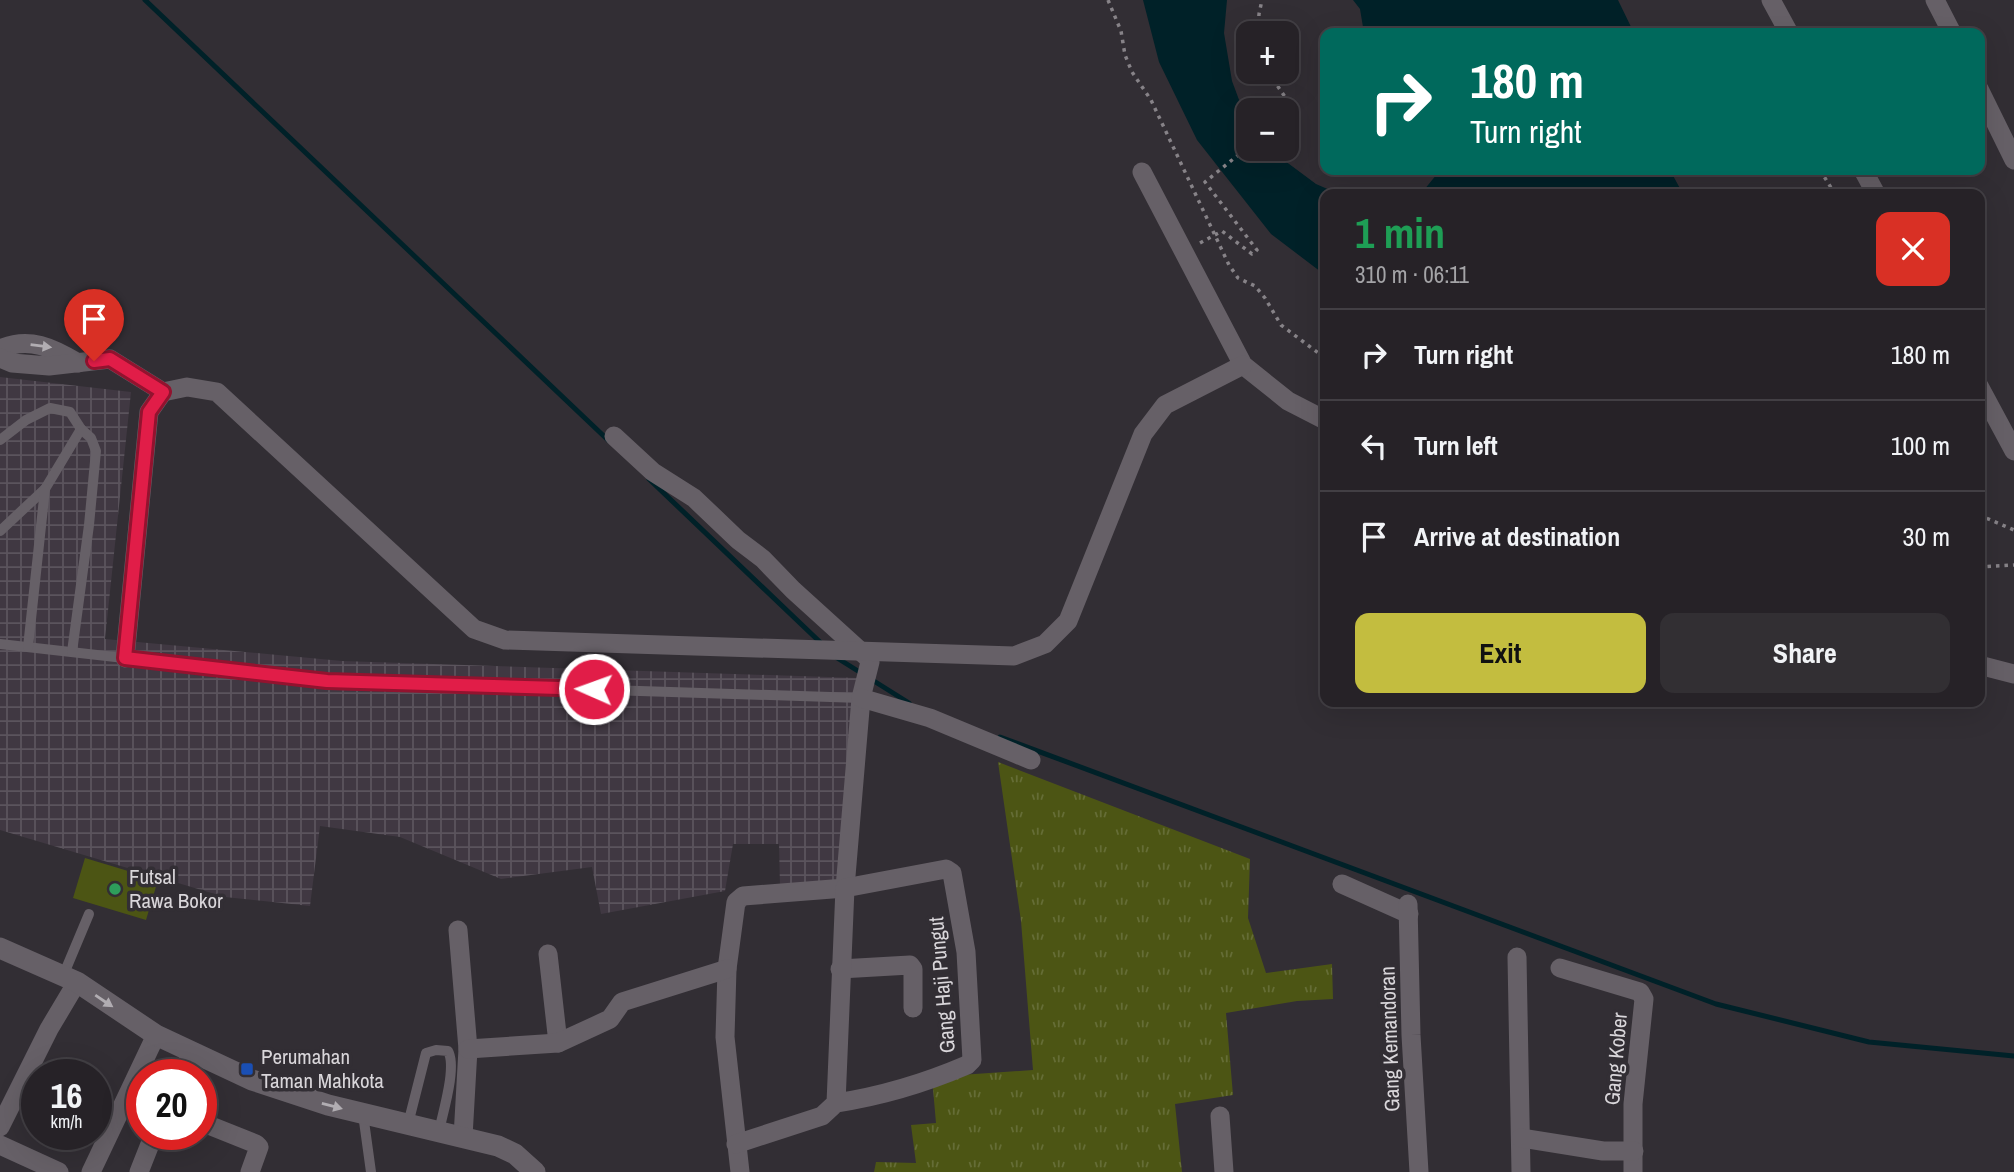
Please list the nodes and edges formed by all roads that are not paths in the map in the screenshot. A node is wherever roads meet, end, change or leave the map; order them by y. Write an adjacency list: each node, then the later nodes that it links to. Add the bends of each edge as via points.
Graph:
1 (1771, 0): 3 (street)
2 (1936, 0): 4 (street)
3 (1786, 28)
4 (1950, 28)
5 (1985, 101): 6 (street)
6 (2014, 160)
7 (1142, 172): 11 (street)
8 (0, 349): 10 (street, one-way to 10, via 13,343 51,346)
9 (0, 358): 10 (street, via 49,366)
10 (78, 363): 12 (street, via 110,359)
11 (1243, 365): 14 (street, via 1288,401); 25 (street, via 1165,405 1143,434 1068,621 1045,644 1014,656)
12 (163, 392): 24 (street, via 149,412); 25 (street, via 187,387 217,392 474,629 505,640 797,649)
13 (1985, 397): 18 (street)
14 (1320, 417)
15 (81, 429): 17 (lane, via 71,412 50,408); 19 (lane); 23 (lane, via 96,451)
16 (614, 436): 25 (street, via 653,472 694,498)
17 (0, 440)
18 (2014, 451)
19 (45, 489): 20 (lane); 22 (lane)
20 (0, 531)
21 (0, 644): 22 (lane)
22 (28, 647): 23 (lane)
23 (72, 652): 24 (lane)
24 (125, 658): 28 (lane, via 327,681)
25 (874, 659): 28 (street)
26 (1985, 667): 27 (street)
27 (2014, 674)
28 (862, 693): 29 (street); 31 (street)
29 (1031, 760)
30 (1342, 884): 68 (street, Gang Kemandoran, via 1409,909)
31 (845, 888): 38 (street, Gang Haji Pungut, via 739,898); 39 (street); 47 (street, Gang Haji Pungut, via 946,869 952,873 966,952 972,1060 927,1082)
32 (89, 914): 40 (lane)
33 (458, 930): 44 (street)
34 (0, 948): 40 (main road)
35 (548, 954): 43 (street)
36 (1517, 957): 55 (street)
37 (1560, 968): 59 (street, Gang Kober, via 1640,992 1644,999 1633,1104)
38 (727, 969): 43 (street, via 622,1002 610,1019); 56 (street, Gang Haji Pungut, via 725,1037)
39 (840, 970): 41 (street, via 910,965); 47 (street)
40 (70, 979): 42 (main road, one-way to 42); 51 (street)
41 (913, 1008)
42 (156, 1035): 45 (main road); 61 (street)
43 (558, 1043): 44 (street)
44 (468, 1049): 54 (street)
45 (192, 1053): 46 (street); 48 (main road, one-way to 48, via 252,1080)
46 (189, 1059)
47 (836, 1102): 56 (street, Gang Haji Pungut, via 822,1116)
48 (363, 1114): 50 (main road); 64 (lane)
49 (1220, 1116): 67 (street)
50 (408, 1124): 53 (main road); 53 (lane, via 426,1053 447,1051 449,1084)
51 (0, 1127)
52 (217, 1128): 63 (street, via 256,1143 258,1152)
53 (439, 1131): 54 (main road)
54 (463, 1137): 65 (main road, via 515,1154)
55 (1521, 1138): 59 (street, via 1603,1151); 69 (street)
56 (736, 1144): 66 (street, Gang Haji Pungut)
57 (0, 1145): 60 (street)
58 (148, 1150): 62 (street)
59 (1634, 1151): 70 (street, Gang Kober)
60 (59, 1172)
61 (91, 1172)
62 (139, 1172)
63 (250, 1172)
64 (371, 1172)
65 (535, 1172)
66 (740, 1172)
67 (1224, 1172)
68 (1419, 1172)
69 (1521, 1172)
70 (1633, 1172)

